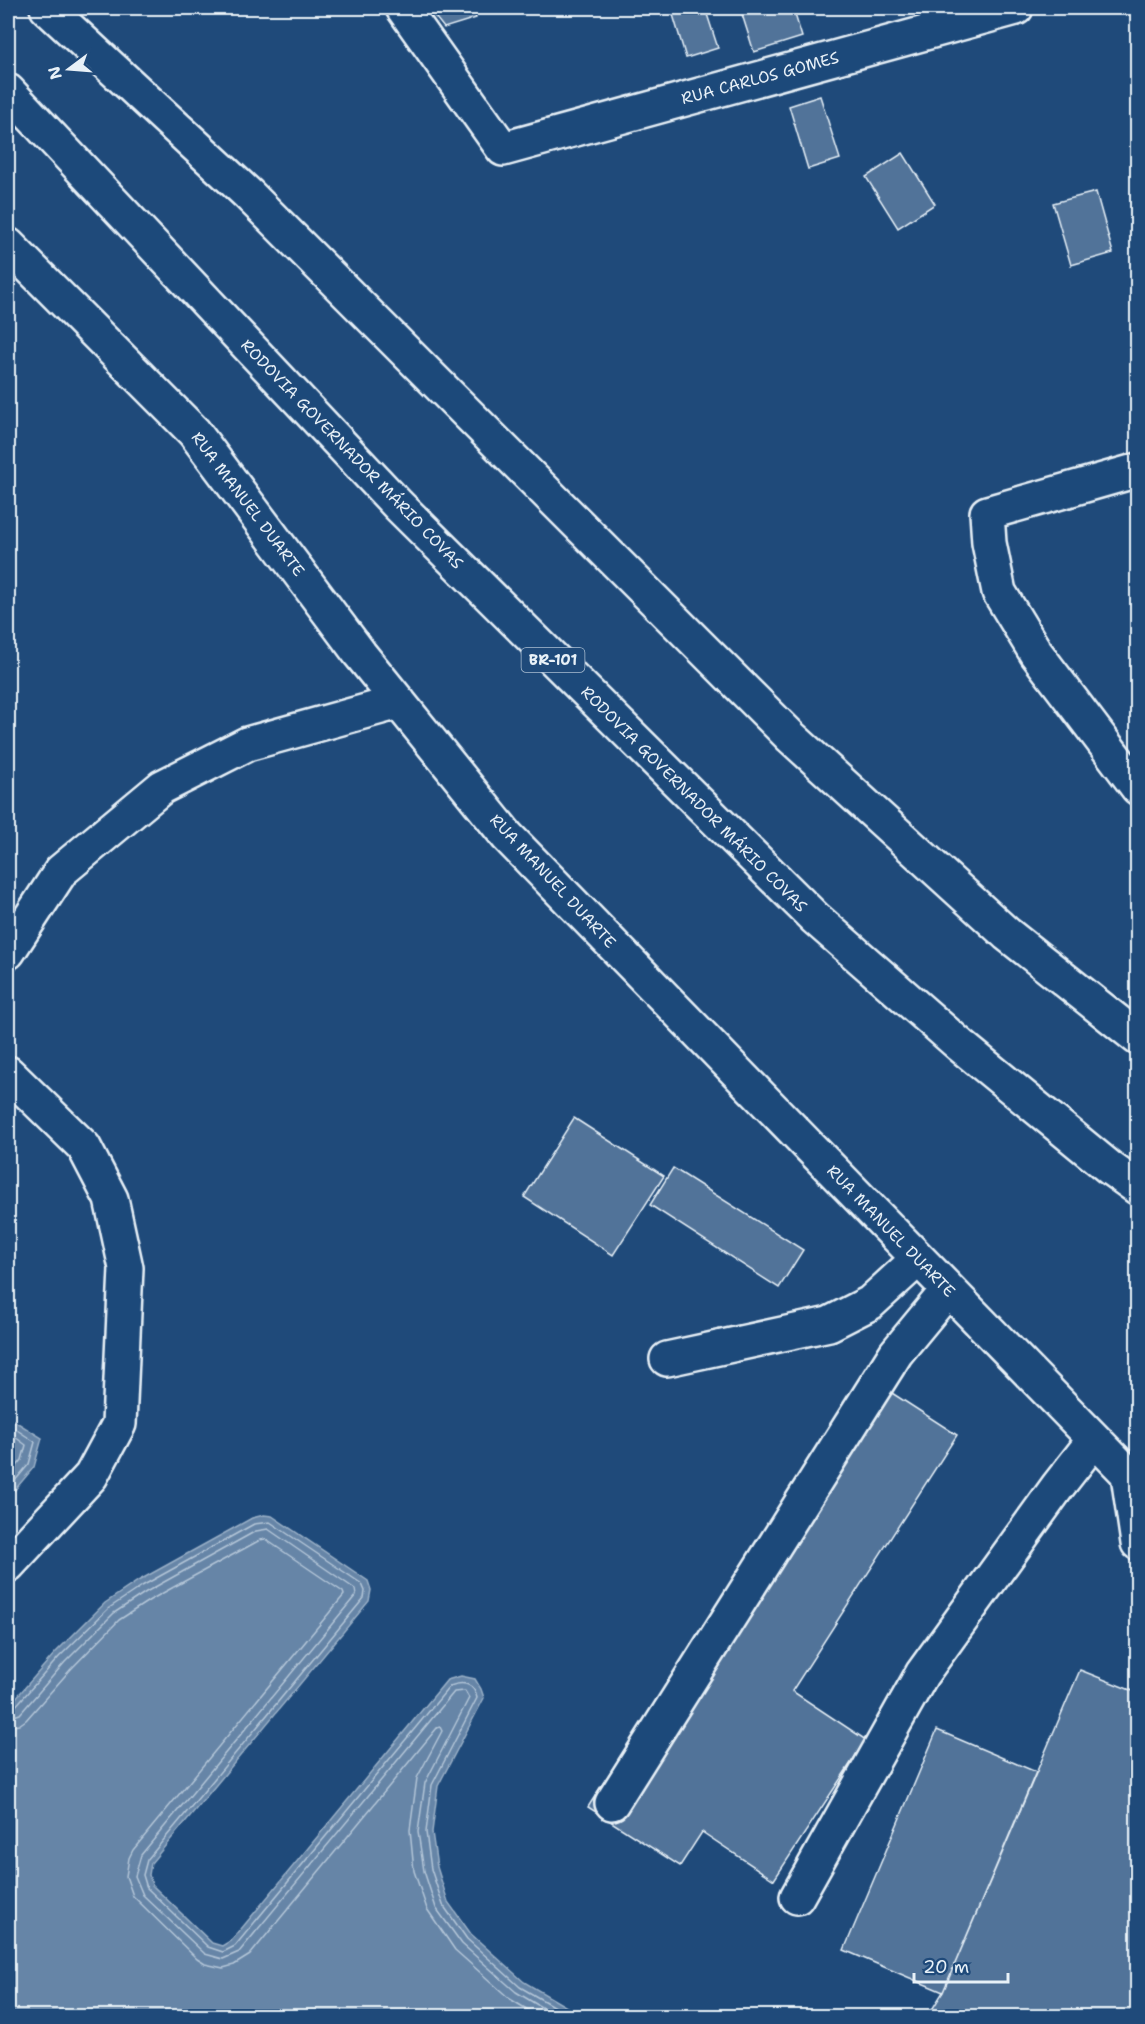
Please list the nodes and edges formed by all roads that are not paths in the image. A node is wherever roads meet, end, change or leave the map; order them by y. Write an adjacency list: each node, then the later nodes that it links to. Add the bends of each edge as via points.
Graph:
1 (47, 8): 10 (main road, via 248,194 791,737 1007,934)
2 (403, 8): 3 (main road, RUA CARLOS GOMES, via 503,149)
3 (1016, 8)
4 (8, 91): 12 (main road, RODOVIA GOVERNADOR MÁRIO COVAS / BR-101, via 398,505 815,918 960,1045)
5 (8, 245): 7 (main road, RUA MANUEL DUARTE, via 194,432)
6 (1137, 470): 8 (main road, via 987,513 999,592 1036,653)
7 (399, 702): 9 (main road, via 247,744 162,787 61,871); 13 (main road, RUA MANUEL DUARTE, via 507,836)
8 (1137, 788)
9 (8, 952)
10 (1137, 1038)
11 (8, 1073): 19 (main road, via 84,1147 111,1199 126,1268 119,1424 91,1476)
12 (1137, 1188)
13 (918, 1259): 14 (main road, RUA MANUEL DUARTE); 15 (main road, via 870,1303 829,1324)
14 (948, 1290): 16 (main road, RUA MANUEL DUARTE); 20 (main road, via 896,1353)
15 (667, 1359)
16 (1094, 1440): 17 (main road, RUA MANUEL DUARTE); 21 (main road, via 922,1674)
17 (1133, 1480): 18 (main road)
18 (1137, 1543)
19 (8, 1564)
20 (612, 1803)
21 (797, 1897)

